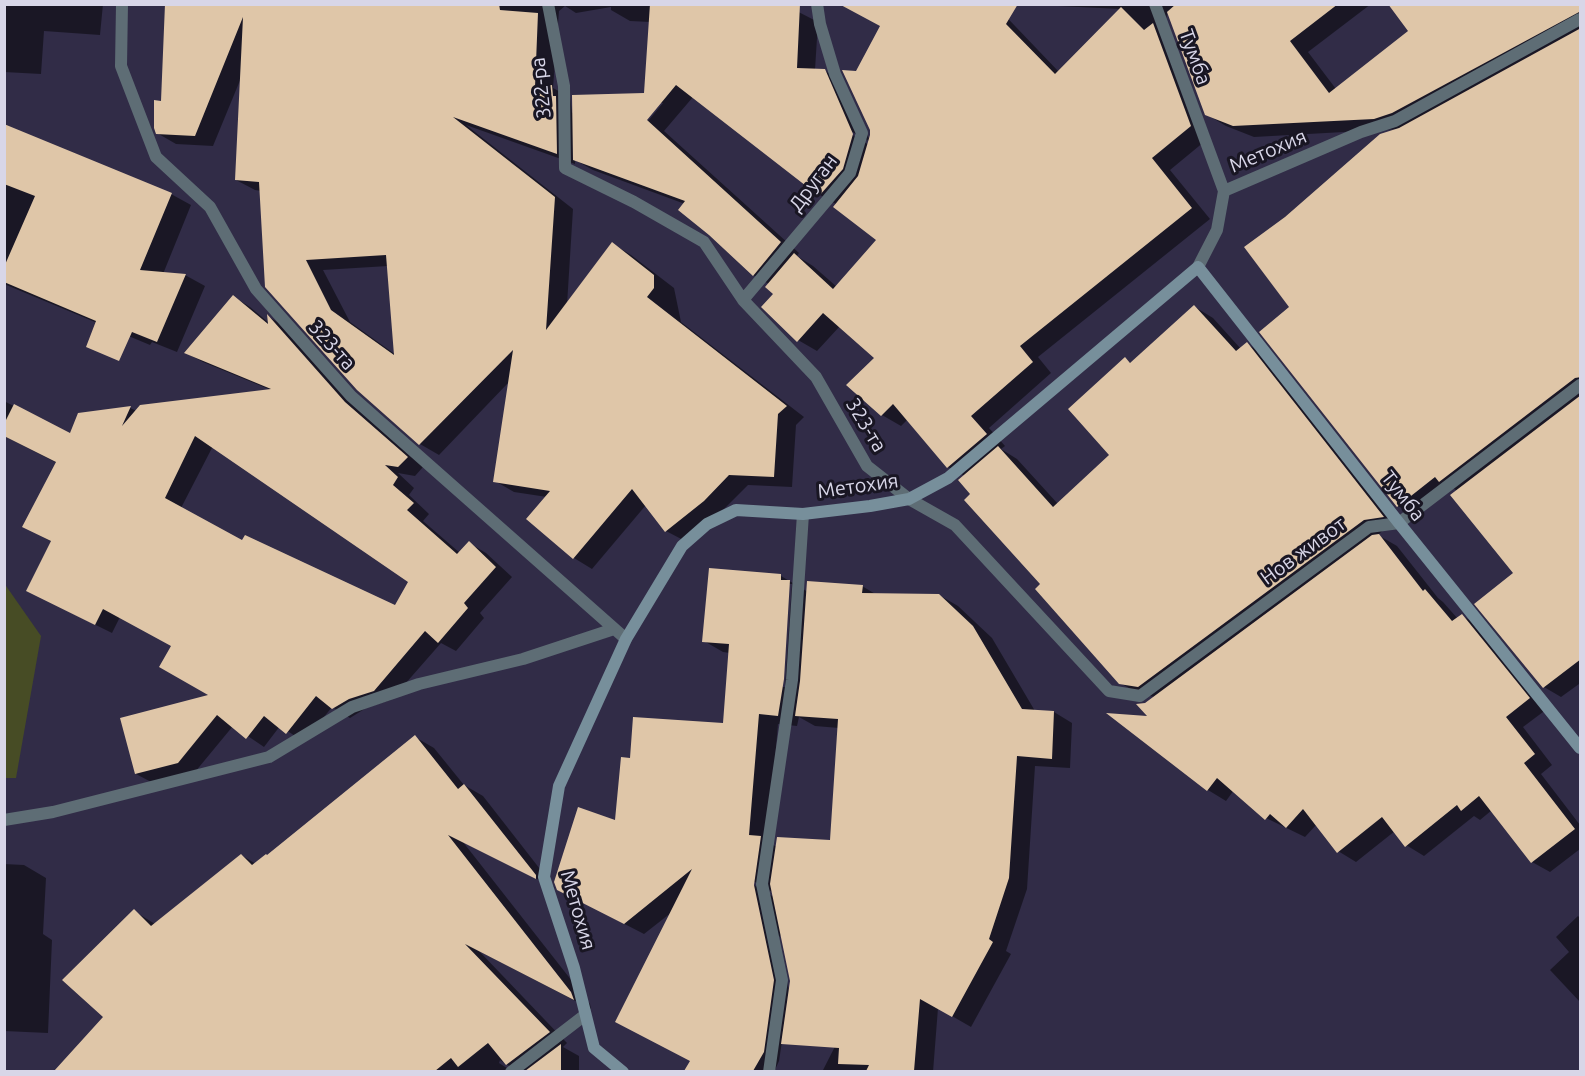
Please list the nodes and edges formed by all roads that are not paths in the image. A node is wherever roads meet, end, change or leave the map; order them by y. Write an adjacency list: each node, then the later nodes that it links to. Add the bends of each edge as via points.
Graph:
1 (122, 4): 14 (street, 323-та, via 121,66 156,157 210,207 256,289 351,396)
2 (548, 4): 6 (street, 322-ра, via 564,86)
3 (818, 4): 9 (street, Друган, via 835,74 862,133 850,173)
4 (1155, 4): 7 (street, Тумба)
5 (1581, 19): 7 (street, Метохия, via 1395,121)
6 (565, 168): 9 (street, 323-та, via 704,243)
7 (1224, 191): 8 (street, Метохия, via 1217,230)
8 (1198, 267): 11 (street, Метохия, via 948,478); 13 (street, Тумба)
9 (743, 300): 11 (street, 323-та, via 816,377 867,466)
10 (1581, 385): 13 (street, Нов живот)
11 (909, 499): 12 (street, Метохия); 16 (street, 323-та, via 955,525 1109,691)
12 (802, 514): 15 (street, Метохия, via 736,510 707,524 682,546); 22 (street, via 792,680 762,884 782,980)
13 (1399, 523): 16 (street, Нов живот, via 1369,527); 17 (street, Тумба)
14 (614, 629): 15 (street, 323-та); 18 (street, via 352,707 269,757 53,812)
15 (626, 639): 19 (street, Метохия, via 559,786 544,877 574,968)
16 (1140, 696)
17 (1581, 748)
18 (4, 820)
19 (585, 1016): 20 (street); 21 (street, Метохия, via 594,1048)
20 (511, 1071)
21 (623, 1071)
22 (769, 1071)

